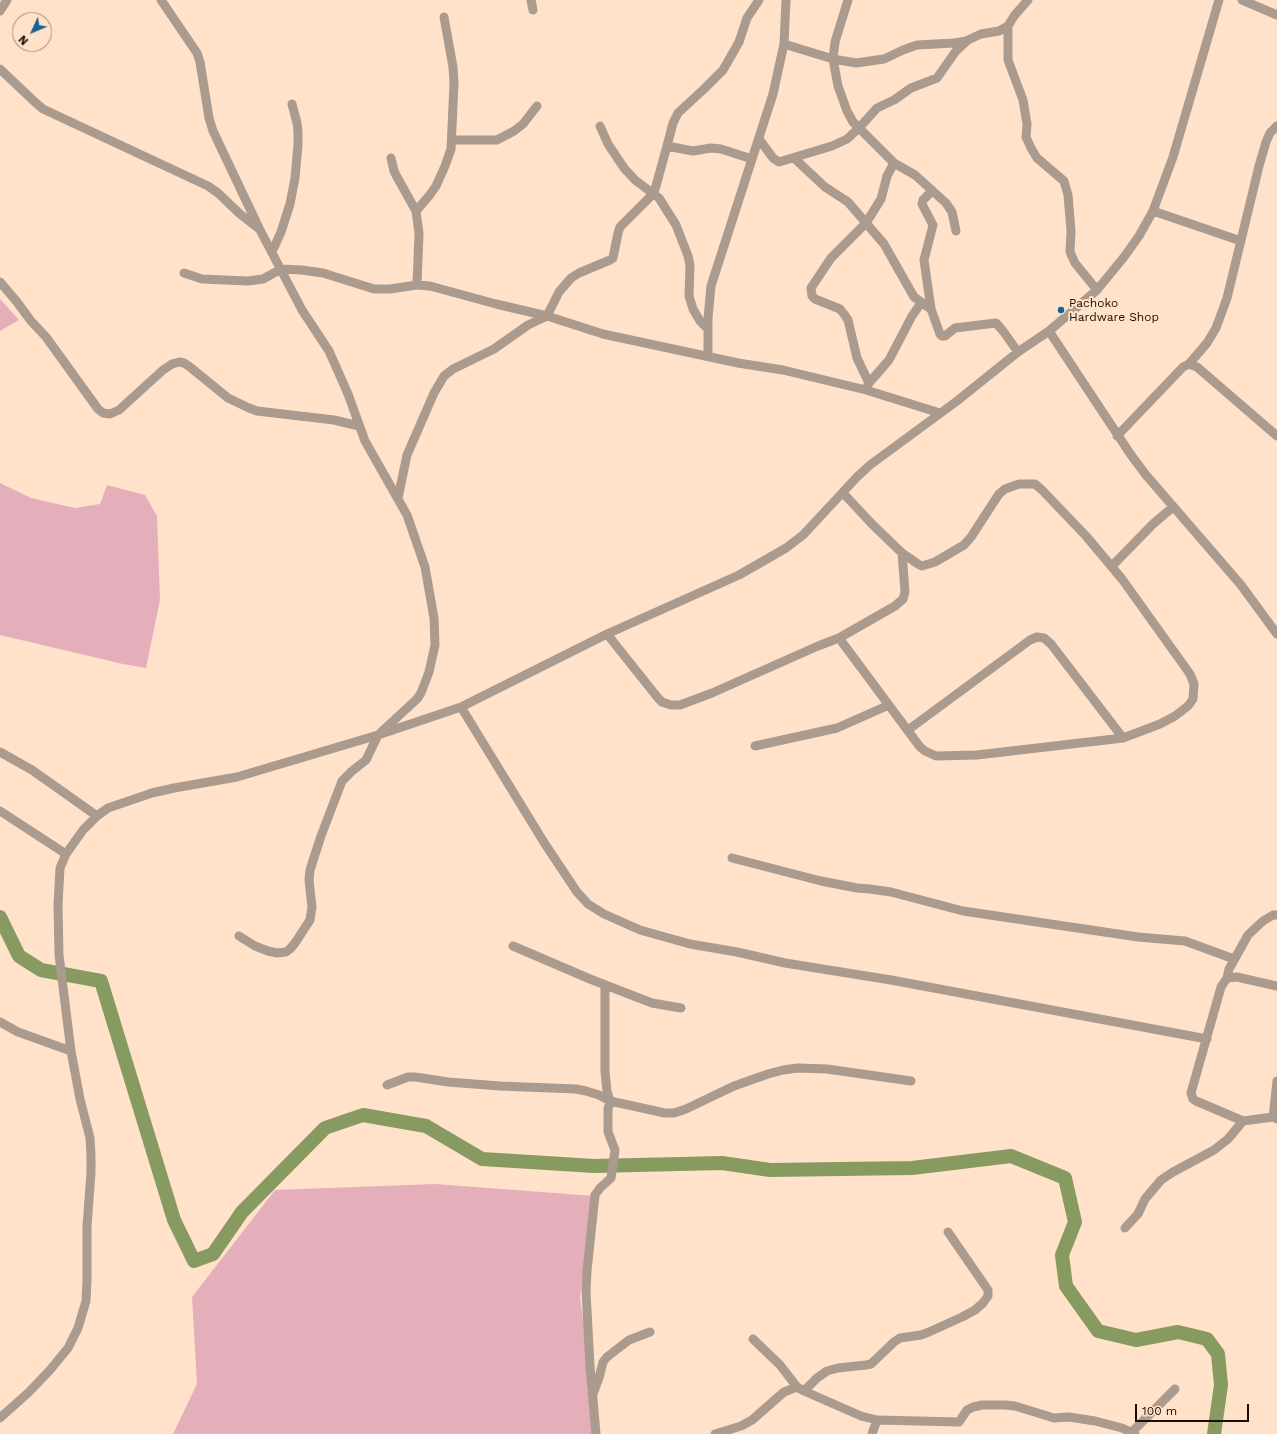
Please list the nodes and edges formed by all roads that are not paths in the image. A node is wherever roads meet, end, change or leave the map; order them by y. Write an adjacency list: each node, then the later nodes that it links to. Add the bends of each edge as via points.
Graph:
1 (7, 0): 12 (street)
2 (161, 0): 37 (street, via 197,53 213,132)
3 (531, 0): 11 (street)
4 (753, 0): 5 (street)
5 (758, 0): 27 (street, via 723,70 678,113)
6 (786, 0): 17 (street)
7 (848, 0): 18 (street, via 835,42)
8 (1028, 0): 15 (street)
9 (1219, 0): 35 (street, via 1173,157)
10 (1242, 0): 13 (street)
11 (533, 10)
12 (0, 11)
13 (1277, 15)
14 (444, 17): 26 (street, via 454,80)
15 (1008, 26): 16 (street, via 1000,31 981,34); 45 (street, via 1008,60 1023,100 1027,124 1026,137 1037,158 1064,181 1068,195 1071,256)
16 (968, 40): 18 (street, via 917,45 884,59 856,63); 24 (street, via 956,51 937,78 911,88 877,108)
17 (784, 44): 18 (street); 25 (street, via 773,94)
18 (833, 59): 24 (street, via 842,100)
19 (0, 69): 37 (street, via 44,109 208,186)
20 (292, 104): 40 (street, via 298,131 294,178 290,204)
21 (537, 106): 26 (street, via 523,124 497,140)
22 (600, 126): 33 (street, via 624,168 635,180)
23 (1277, 126): 39 (street, via 1266,142)
24 (859, 128): 29 (street, via 839,142); 31 (street)
25 (759, 139): 29 (street, via 777,162); 30 (street)
26 (452, 140): 34 (street, via 448,158 436,186)
27 (668, 146): 30 (street, via 693,151 721,149); 33 (street)
28 (391, 158): 34 (street, via 394,171)
29 (794, 158): 36 (street, via 825,187 845,199)
30 (752, 159): 49 (street, via 711,286)
31 (894, 163): 32 (street, via 915,175); 36 (street, via 887,176 881,199)
32 (932, 191): 38 (street, via 950,208); 47 (street, via 922,204 933,225 924,260)
33 (654, 193): 48 (street, via 620,227 613,258 571,278 559,292); 49 (street, via 670,214 683,242 690,265 690,296 696,315)
34 (416, 211): 44 (street, via 419,233)
35 (1153, 211): 39 (street); 45 (street, via 1140,236)
36 (866, 223): 46 (street, via 884,244 912,293); 54 (street, via 831,258 813,284 810,293 815,299 840,309 848,320)
37 (259, 228): 40 (street)
38 (956, 231)
39 (1241, 241): 53 (street, via 1222,314 1211,336)
40 (272, 252): 41 (street)
41 (281, 269): 42 (street, via 263,279 248,281 202,279); 44 (street, via 323,273 374,289); 56 (street, via 302,310 329,351)
42 (184, 273)
43 (0, 282): 56 (street, via 46,337 98,410 103,413 110,414 119,410 163,370 179,362 184,363 228,398 257,411 334,420)
44 (417, 285): 48 (street, via 442,288)
45 (1097, 290): 50 (street)
46 (922, 303): 47 (street); 54 (street, via 912,316 889,360)
47 (931, 309): 51 (street, via 943,336 955,328 996,323)
48 (547, 316): 52 (street, via 603,334); 60 (street, via 444,376 434,392 407,455)
49 (708, 329): 52 (street)
50 (1049, 331): 51 (street); 57 (street)
51 (1018, 352): 55 (street)
52 (708, 356): 54 (street)
53 (1189, 364): 57 (street, via 1183,367); 58 (street, via 1197,367)
54 (867, 387): 55 (street)
55 (940, 413): 59 (street, via 870,465)
56 (359, 426): 60 (street, via 372,455)
57 (1117, 436): 61 (street)
58 (1277, 436)
59 (843, 493): 62 (street); 64 (street, via 802,535 770,558 739,575)
60 (398, 498): 70 (street, via 410,521 425,567 434,618 435,645 421,693)
61 (1173, 507): 63 (street); 65 (street, via 1241,585)
62 (902, 553): 63 (street, via 922,566 957,550 971,537 1005,488 1028,483 1035,484 1042,490); 66 (street, via 905,592 900,603)
63 (1112, 566): 71 (street, via 1190,674 1194,684 1193,700 1175,716)
64 (607, 634): 66 (street, via 658,698 666,704 675,705 712,693); 68 (street)
65 (1277, 634)
66 (839, 638): 67 (street)
67 (889, 705): 69 (street); 72 (street, via 837,728)
68 (461, 707): 70 (street); 87 (street, via 577,892 588,904 604,914 640,930 690,944)
69 (908, 730): 71 (street, via 925,751 936,756 977,755); 71 (street, via 1037,637 1044,638 1051,644)
70 (378, 735): 75 (street, via 237,777 152,793 108,808); 79 (street, via 366,760 342,781 310,870 312,914 296,943 288,951 277,953 262,949)
71 (1123, 738)
72 (755, 746)
73 (0, 752): 75 (street, via 32,770)
74 (0, 811): 76 (street)
75 (97, 816): 76 (street)
76 (66, 854): 88 (street, via 59,877 59,955)
77 (732, 858): 81 (street, via 821,881 891,892 964,911 1138,937 1184,941)
78 (1277, 915): 81 (street, via 1273,915 1255,928)
79 (239, 936)
80 (513, 946): 83 (street)
81 (1234, 959): 82 (street)
82 (1227, 978): 84 (street); 87 (street, via 1221,987)
83 (605, 985): 85 (street, via 652,1003); 92 (street, via 605,1072)
84 (1277, 986)
85 (681, 1008)
86 (0, 1022): 88 (street, via 18,1032)
87 (1207, 1039): 94 (street, via 1190,1093 1196,1101)
88 (71, 1051): 102 (street, via 90,1138 92,1173 87,1226 86,1301 68,1348 29,1392)
89 (911, 1081): 92 (street, via 827,1069 798,1068 752,1080 678,1112 665,1113)
90 (1277, 1081): 93 (street)
91 (387, 1085): 92 (street, via 415,1076 448,1082 576,1089)
92 (610, 1101): 101 (street, via 608,1132 615,1150 611,1178 595,1195 587,1271)
93 (1275, 1118): 94 (street)
94 (1243, 1121): 95 (street, via 1228,1139 1214,1150 1162,1180)
95 (1125, 1228)
96 (948, 1232): 99 (street, via 988,1290 988,1296 983,1302 975,1310 929,1332 900,1338 871,1364 827,1371)
97 (650, 1332): 101 (street, via 613,1350 603,1362)
98 (753, 1339): 99 (street)
99 (800, 1389): 103 (street, via 861,1416); 106 (street, via 784,1392 752,1420 741,1426)
100 (1175, 1389): 104 (street)
101 (592, 1395): 105 (street)
102 (0, 1418)
103 (877, 1420): 104 (street, via 959,1422 967,1410 973,1407 1005,1405 1054,1418 1069,1417 1095,1421); 107 (street)
104 (1133, 1433)
105 (596, 1434)
106 (715, 1434)
107 (872, 1434)

